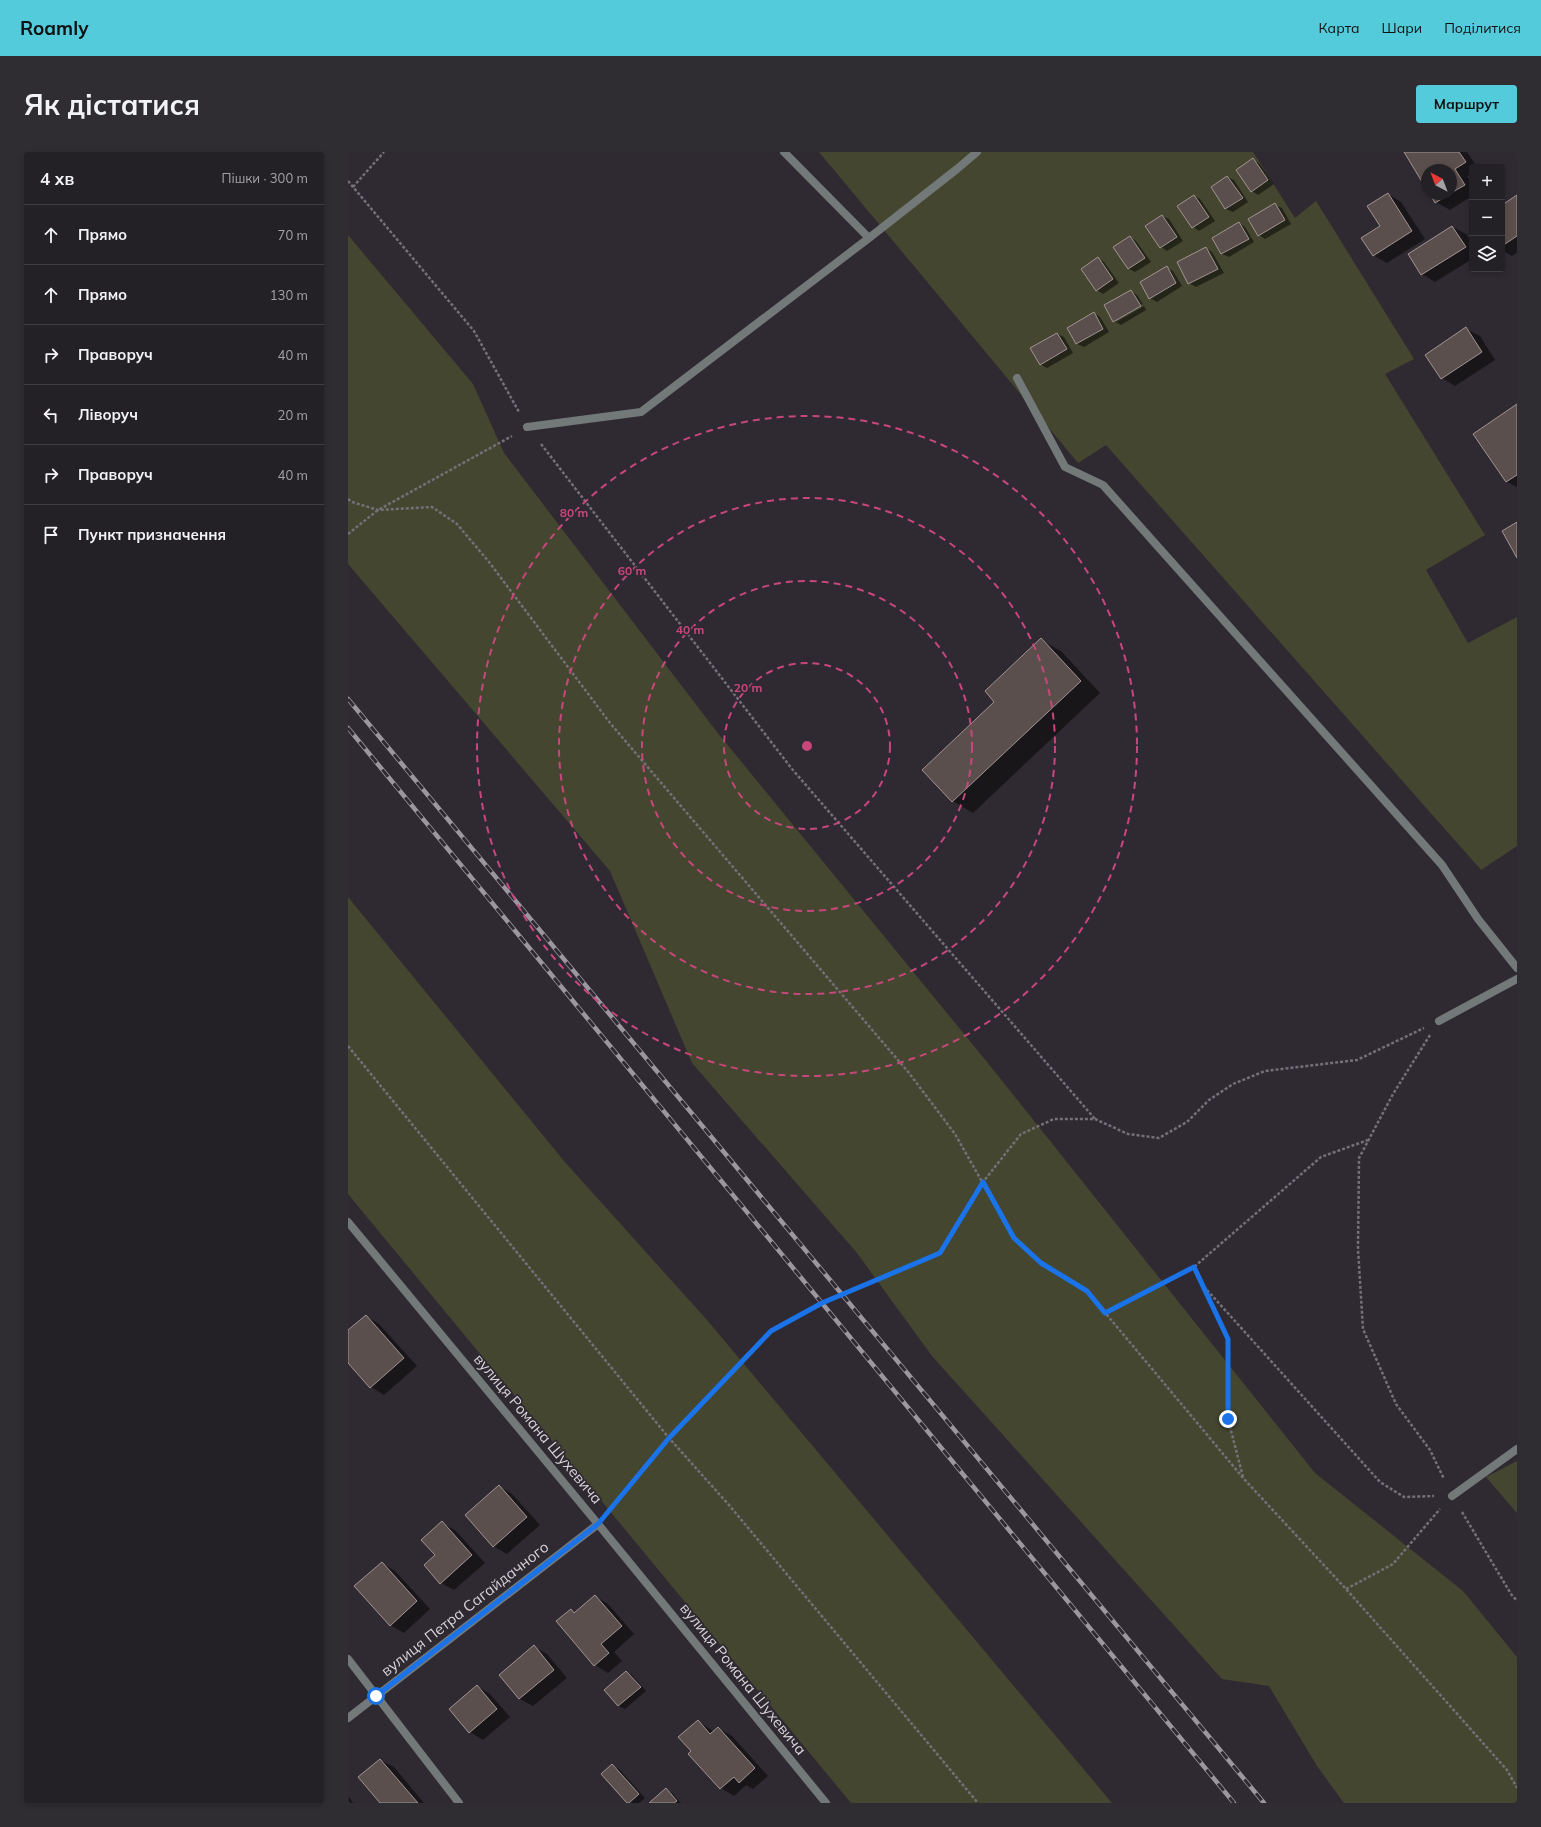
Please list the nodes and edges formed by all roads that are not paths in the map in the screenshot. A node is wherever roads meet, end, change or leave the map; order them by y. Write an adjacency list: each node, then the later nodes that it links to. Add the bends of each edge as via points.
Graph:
1 (784, 152): 3 (street)
2 (977, 152): 3 (street)
3 (869, 238): 5 (street, via 641,412)
4 (1017, 378): 6 (street, via 1065,468 1103,485 1442,865 1478,919)
5 (527, 427)
6 (1517, 968)
7 (1517, 979): 8 (street)
8 (1439, 1021)
9 (348, 1222): 12 (street, вулиця Романа Шухевича)
10 (1517, 1449): 11 (street)
11 (1452, 1496)
12 (598, 1524): 14 (street, вулиця Петра Сагайдачного); 17 (street, вулиця Романа Шухевича)
13 (348, 1659): 14 (street)
14 (376, 1696): 15 (street, вулиця Петра Сагайдачного); 16 (street)
15 (348, 1718)
16 (459, 1803)
17 (826, 1803)

